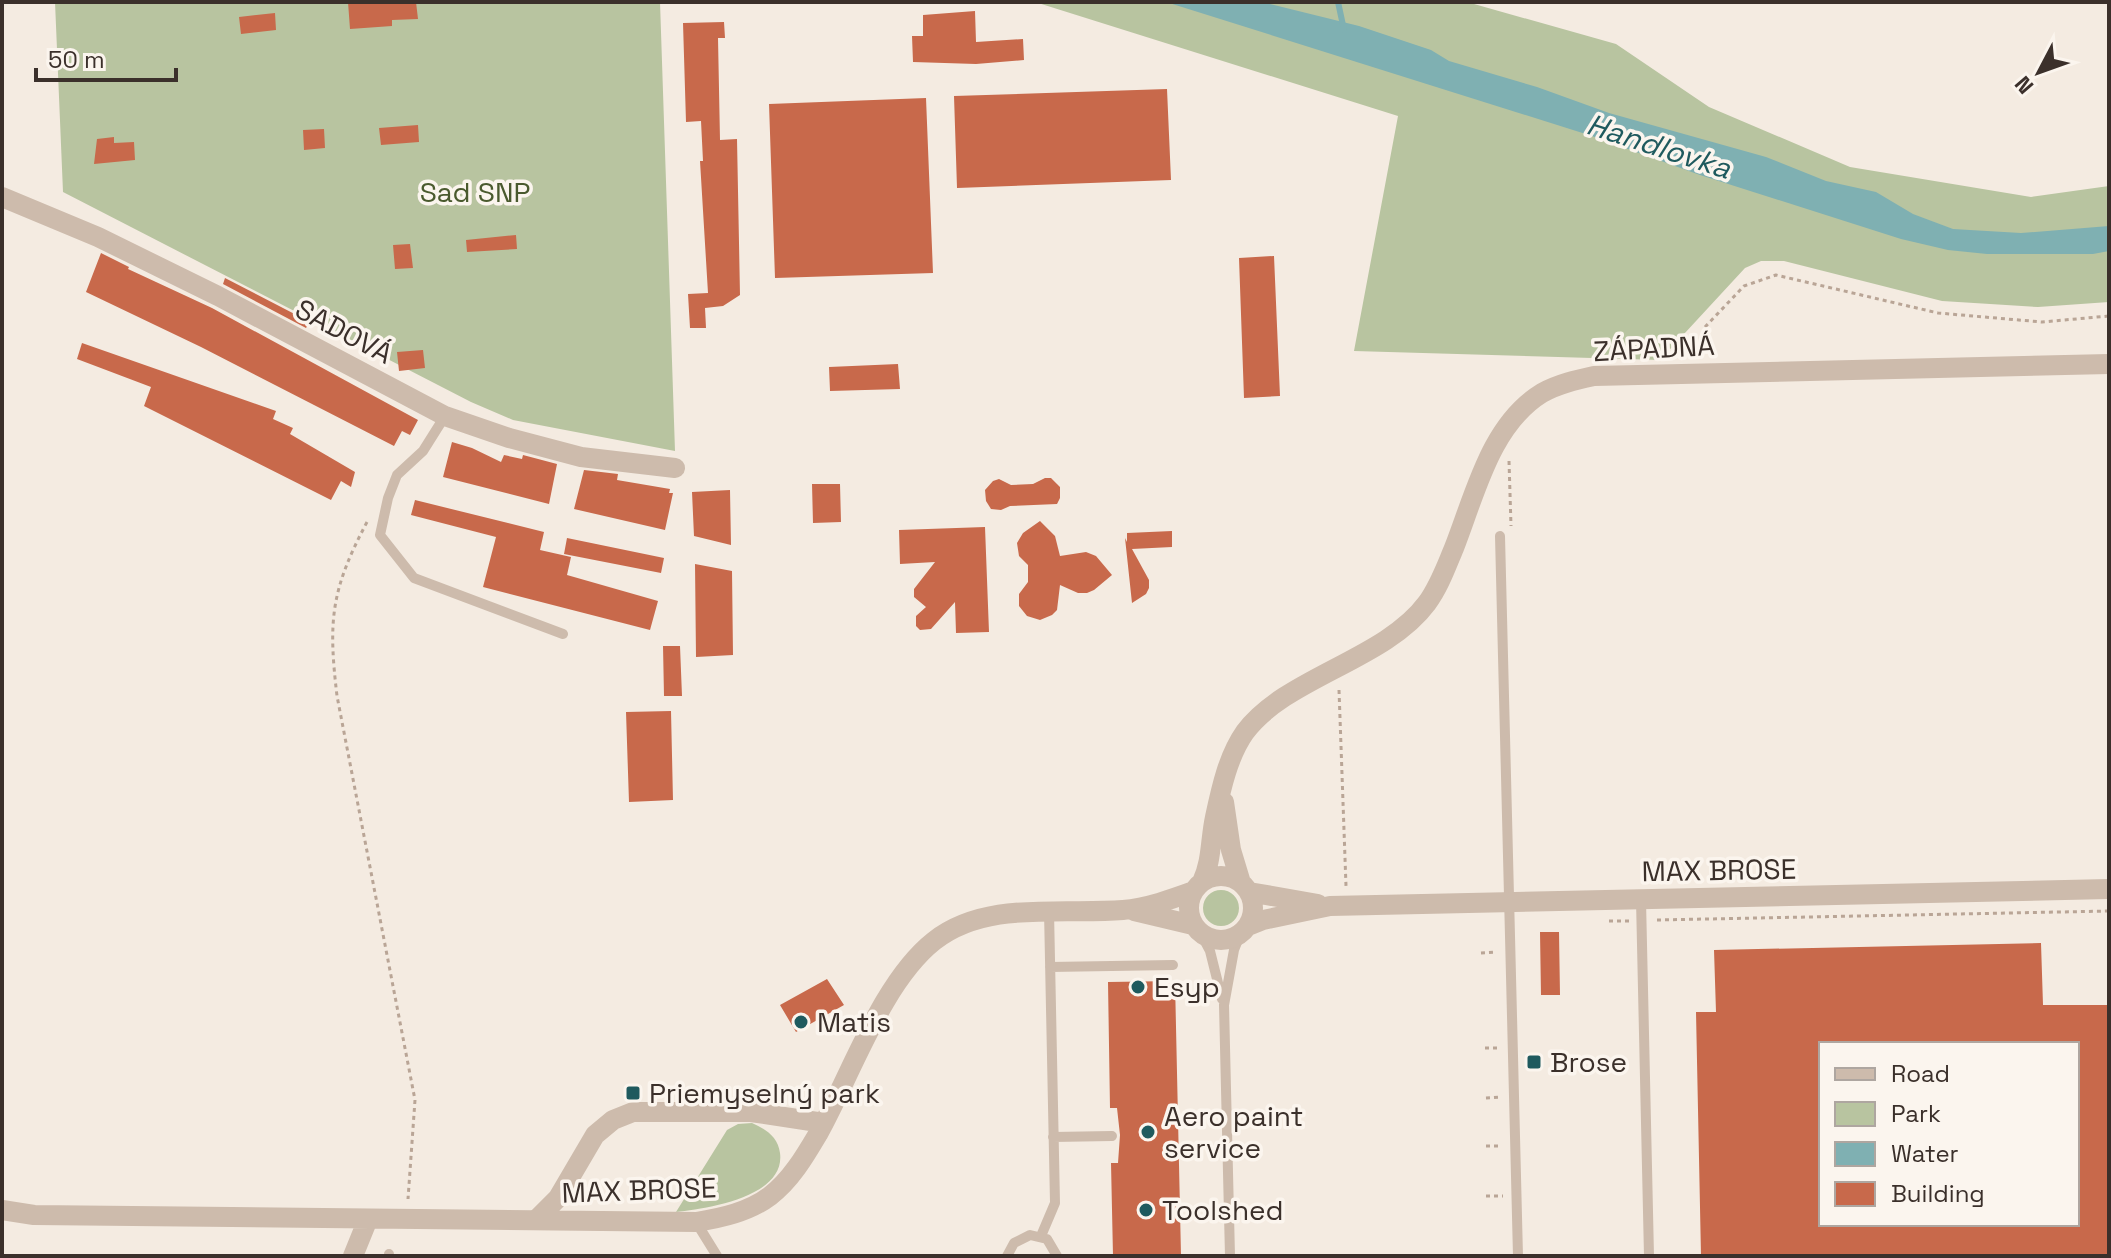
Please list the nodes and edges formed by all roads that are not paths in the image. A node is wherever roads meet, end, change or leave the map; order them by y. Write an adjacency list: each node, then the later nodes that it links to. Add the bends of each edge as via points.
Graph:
1 (2, 197): 3 (street, SADOVÁ, via 218,296)
2 (2109, 364): 7 (street, ZÁPADNÁ, via 1594,376 1563,383 1508,424 1444,573 1415,617 1275,704 1246,731 1230,758)
3 (445, 416): 4 (street, SADOVÁ, via 581,457); 6 (lane, via 423,451 397,475 380,535 414,578)
4 (675, 468)
5 (1500, 536): 12 (lane)
6 (563, 634)
7 (1222, 790): 8 (street, ZÁPADNÁ, via 1208,869); 9 (street, ZÁPADNÁ, via 1231,850)
8 (1198, 887): 9 (street, MAX BROSE, via 1225,876); 13 (street, MAX BROSE); 16 (street, via 1189,908)
9 (1245, 888): 11 (street, MAX BROSE); 17 (street, via 1254,909)
10 (2109, 889): 14 (street, MAX BROSE)
11 (1338, 900): 12 (street, MAX BROSE); 17 (street, MAX BROSE)
12 (1509, 903): 14 (street, MAX BROSE); 34 (lane)
13 (1126, 910): 15 (street, MAX BROSE); 16 (street, MAX BROSE)
14 (1641, 910): 35 (lane)
15 (1049, 911): 19 (lane); 21 (street, MAX BROSE, via 968,921 910,963)
16 (1197, 929): 17 (street, MAX BROSE, via 1224,941); 20 (lane, via 1210,951)
17 (1244, 930): 20 (lane, via 1234,950)
18 (1173, 965): 19 (lane)
19 (1050, 967): 23 (lane)
20 (1224, 1005): 33 (lane)
21 (824, 1123): 26 (street, via 751,1112 633,1112 595,1135 558,1198); 27 (street, MAX BROSE, via 793,1174 769,1197 722,1218)
22 (1112, 1136): 23 (lane)
23 (1053, 1137): 28 (lane, via 1055,1203)
24 (2, 1210): 25 (street, MAX BROSE, via 34,1215)
25 (368, 1219): 26 (street, MAX BROSE); 29 (street)
26 (536, 1220): 27 (street, MAX BROSE)
27 (696, 1222): 30 (lane)
28 (1041, 1236): 31 (lane, via 1018,1239); 32 (lane)
29 (353, 1256)
30 (717, 1256)
31 (1007, 1256)
32 (1057, 1256)
33 (1230, 1256)
34 (1518, 1256)
35 (1649, 1256)

